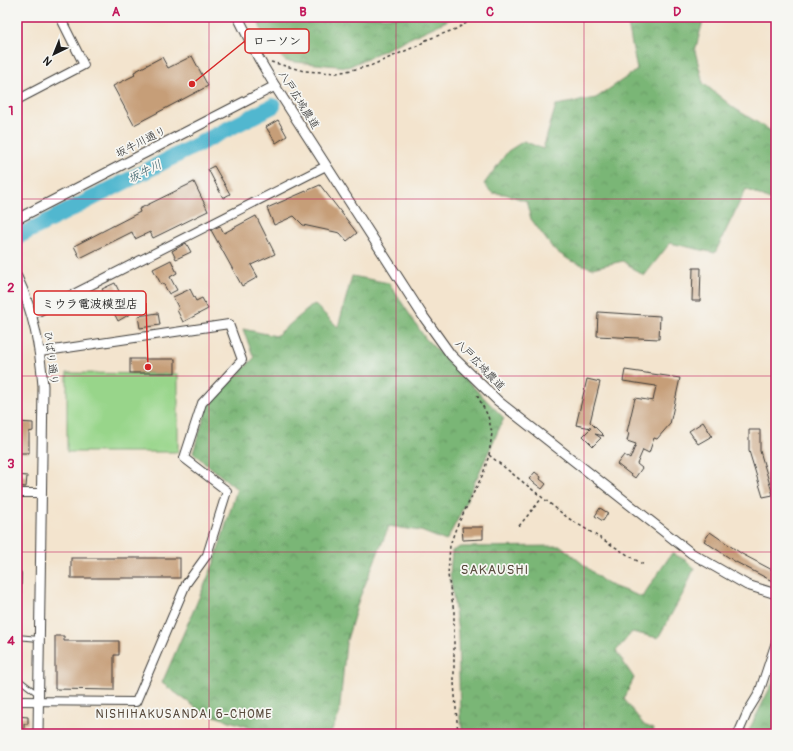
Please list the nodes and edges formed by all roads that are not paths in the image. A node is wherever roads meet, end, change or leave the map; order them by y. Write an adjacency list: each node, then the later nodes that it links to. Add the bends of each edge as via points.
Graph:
1 (60, 17): 4 (street, via 84,65)
2 (238, 17): 3 (street, 八戸広域農道)
3 (276, 86): 5 (street, 八戸広域農道); 6 (street, 坂牛川通り)
4 (17, 100)
5 (326, 166): 8 (street); 13 (street, 八戸広域農道, via 423,316 451,355 472,376 532,428 691,553 747,585)
6 (17, 219)
7 (17, 277): 8 (street, ひばり通り)
8 (32, 315): 9 (street, ひばり通り)
9 (40, 352): 11 (street, ひばり通り, via 43,386); 17 (street, via 229,324 242,360 202,403 184,458 227,491 207,555 186,584 136,702)
10 (17, 493): 11 (street)
11 (41, 493): 14 (street, ひばり通り)
12 (19, 574): 14 (lane, via 17,637)
13 (776, 594)
14 (39, 639): 17 (street, ひばり通り)
15 (776, 642): 20 (street, via 759,693)
16 (17, 678): 17 (lane)
17 (39, 698): 18 (street); 19 (street, ひばり通り)
18 (17, 701)
19 (38, 734)
20 (738, 734)

